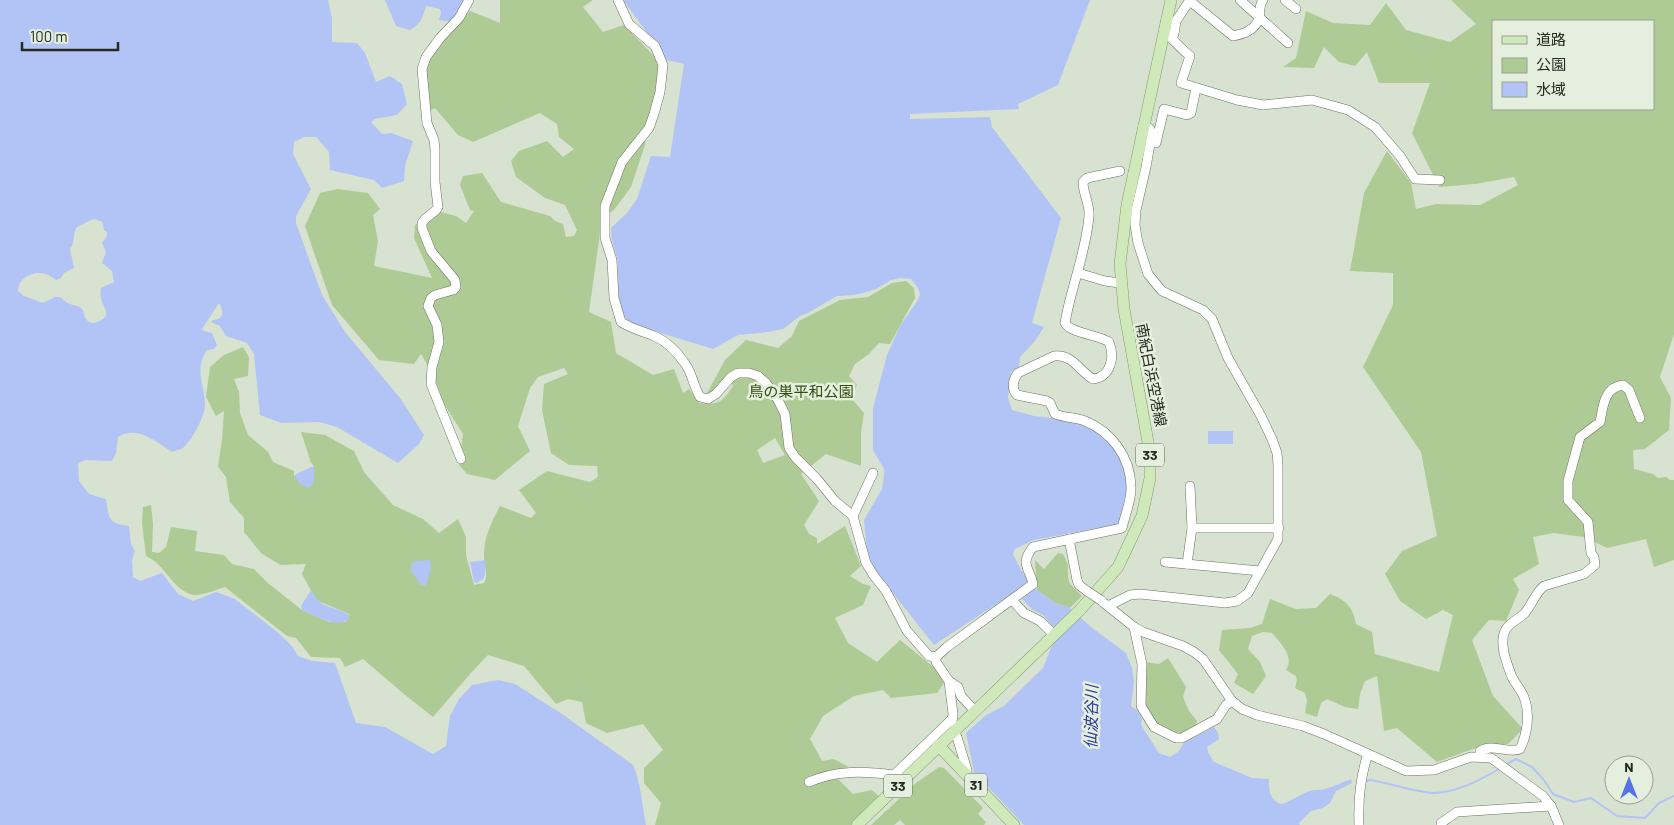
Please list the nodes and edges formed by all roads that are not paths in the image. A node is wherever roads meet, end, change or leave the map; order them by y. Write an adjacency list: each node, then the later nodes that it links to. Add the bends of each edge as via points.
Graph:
1 (469, 0): 20 (street, via 460,18 426,57 422,69 427,123 434,140 438,207 425,219 422,228 431,251 456,284 453,290 438,293 429,301 439,342 431,384)
2 (618, 0): 23 (street, via 629,24 655,46 663,65 649,128 622,162 606,206 606,238 612,260 614,298 621,322 662,340 675,352 686,366 700,397 708,399 716,394 738,373 758,376 785,414 789,448 795,457)
3 (1170, 0): 10 (main road, 南紀白浜空港線 / 33)
4 (1190, 0): 9 (street, via 1233,36 1246,34); 10 (street, via 1176,21 1174,34)
5 (1240, 0): 9 (street)
6 (1263, 0): 9 (street)
7 (1285, 0): 8 (street)
8 (1296, 9)
9 (1259, 16): 11 (street)
10 (1168, 34): 12 (street, via 1173,43 1190,56 1181,82); 13 (main road, 南紀白浜空港線 / 33)
11 (1288, 43)
12 (1196, 88): 14 (street, via 1191,113 1187,115 1164,109 1153,155); 16 (street, via 1263,105 1312,100 1348,110 1376,127 1415,179)
13 (1143, 126): 14 (street, via 1152,133); 18 (main road, 南紀白浜空港線 / 33, via 1123,229)
14 (1144, 168): 25 (street, via 1135,225 1148,274 1162,291 1203,310 1218,330 1228,358 1261,416 1277,453)
15 (1120, 171): 17 (street, via 1087,178 1083,182 1089,218)
16 (1440, 180)
17 (1078, 272): 18 (street); 26 (street, via 1065,324 1109,342 1108,371 1104,376 1093,379 1070,359 1054,356 1018,373 1015,393 1049,402 1055,414 1074,417 1099,428 1118,446 1126,460 1132,487 1122,528)
18 (1120, 283): 33 (main road, 南紀白浜空港線 / 33, via 1148,437 1150,478 1142,516 1116,570)
19 (1640, 418): 41 (street, via 1629,390 1617,385 1609,391 1600,422 1580,437 1568,481 1568,500 1588,522 1595,565 1584,574 1544,586 1524,613 1507,627 1503,649 1528,712 1524,741 1520,749 1487,747 1480,751)
20 (461, 459)
21 (873, 473): 23 (street)
22 (1190, 486): 24 (street)
23 (853, 516): 34 (street, via 870,570 886,591 907,631 929,656)
24 (1192, 528): 25 (street); 28 (street)
25 (1278, 528): 29 (street, via 1278,538)
26 (1069, 539): 30 (street, via 1036,545 1031,549 1026,568 1033,584); 31 (street, bridge, via 1079,585)
27 (1165, 562): 28 (street)
28 (1187, 564): 29 (street)
29 (1260, 571): 31 (street, via 1248,593 1237,601 1225,603 1140,594)
30 (1012, 600): 33 (street, via 1024,613); 34 (street)
31 (1105, 604): 32 (street)
32 (1134, 627): 36 (street, via 1194,652); 36 (street, via 1142,664 1141,706 1154,727 1182,738 1217,719)
33 (1055, 634): 37 (main road, 南紀白浜空港線 / 33)
34 (936, 657): 35 (street)
35 (949, 681): 37 (street, via 958,687 961,696); 43 (street, via 952,721)
36 (1232, 701): 40 (street, via 1242,709 1303,726)
37 (974, 710): 39 (main road, 南紀白浜空港線 / 33)
38 (957, 737): 42 (street, via 967,770)
39 (938, 745): 42 (main road, 31); 43 (main road, 南紀白浜空港線 / 33)
40 (1368, 754): 41 (street, via 1406,771 1434,770); 48 (street, via 1359,791)
41 (1480, 756): 45 (street, via 1497,760)
42 (965, 773): 47 (main road, 31)
43 (896, 780): 44 (street, via 870,772 843,772); 46 (main road, 南紀白浜空港線 / 33)
44 (808, 782)
45 (1551, 806): 49 (street, via 1458,812); 50 (street)
46 (856, 825)
47 (1014, 825)
48 (1359, 825)
49 (1441, 825)
50 (1559, 825)

